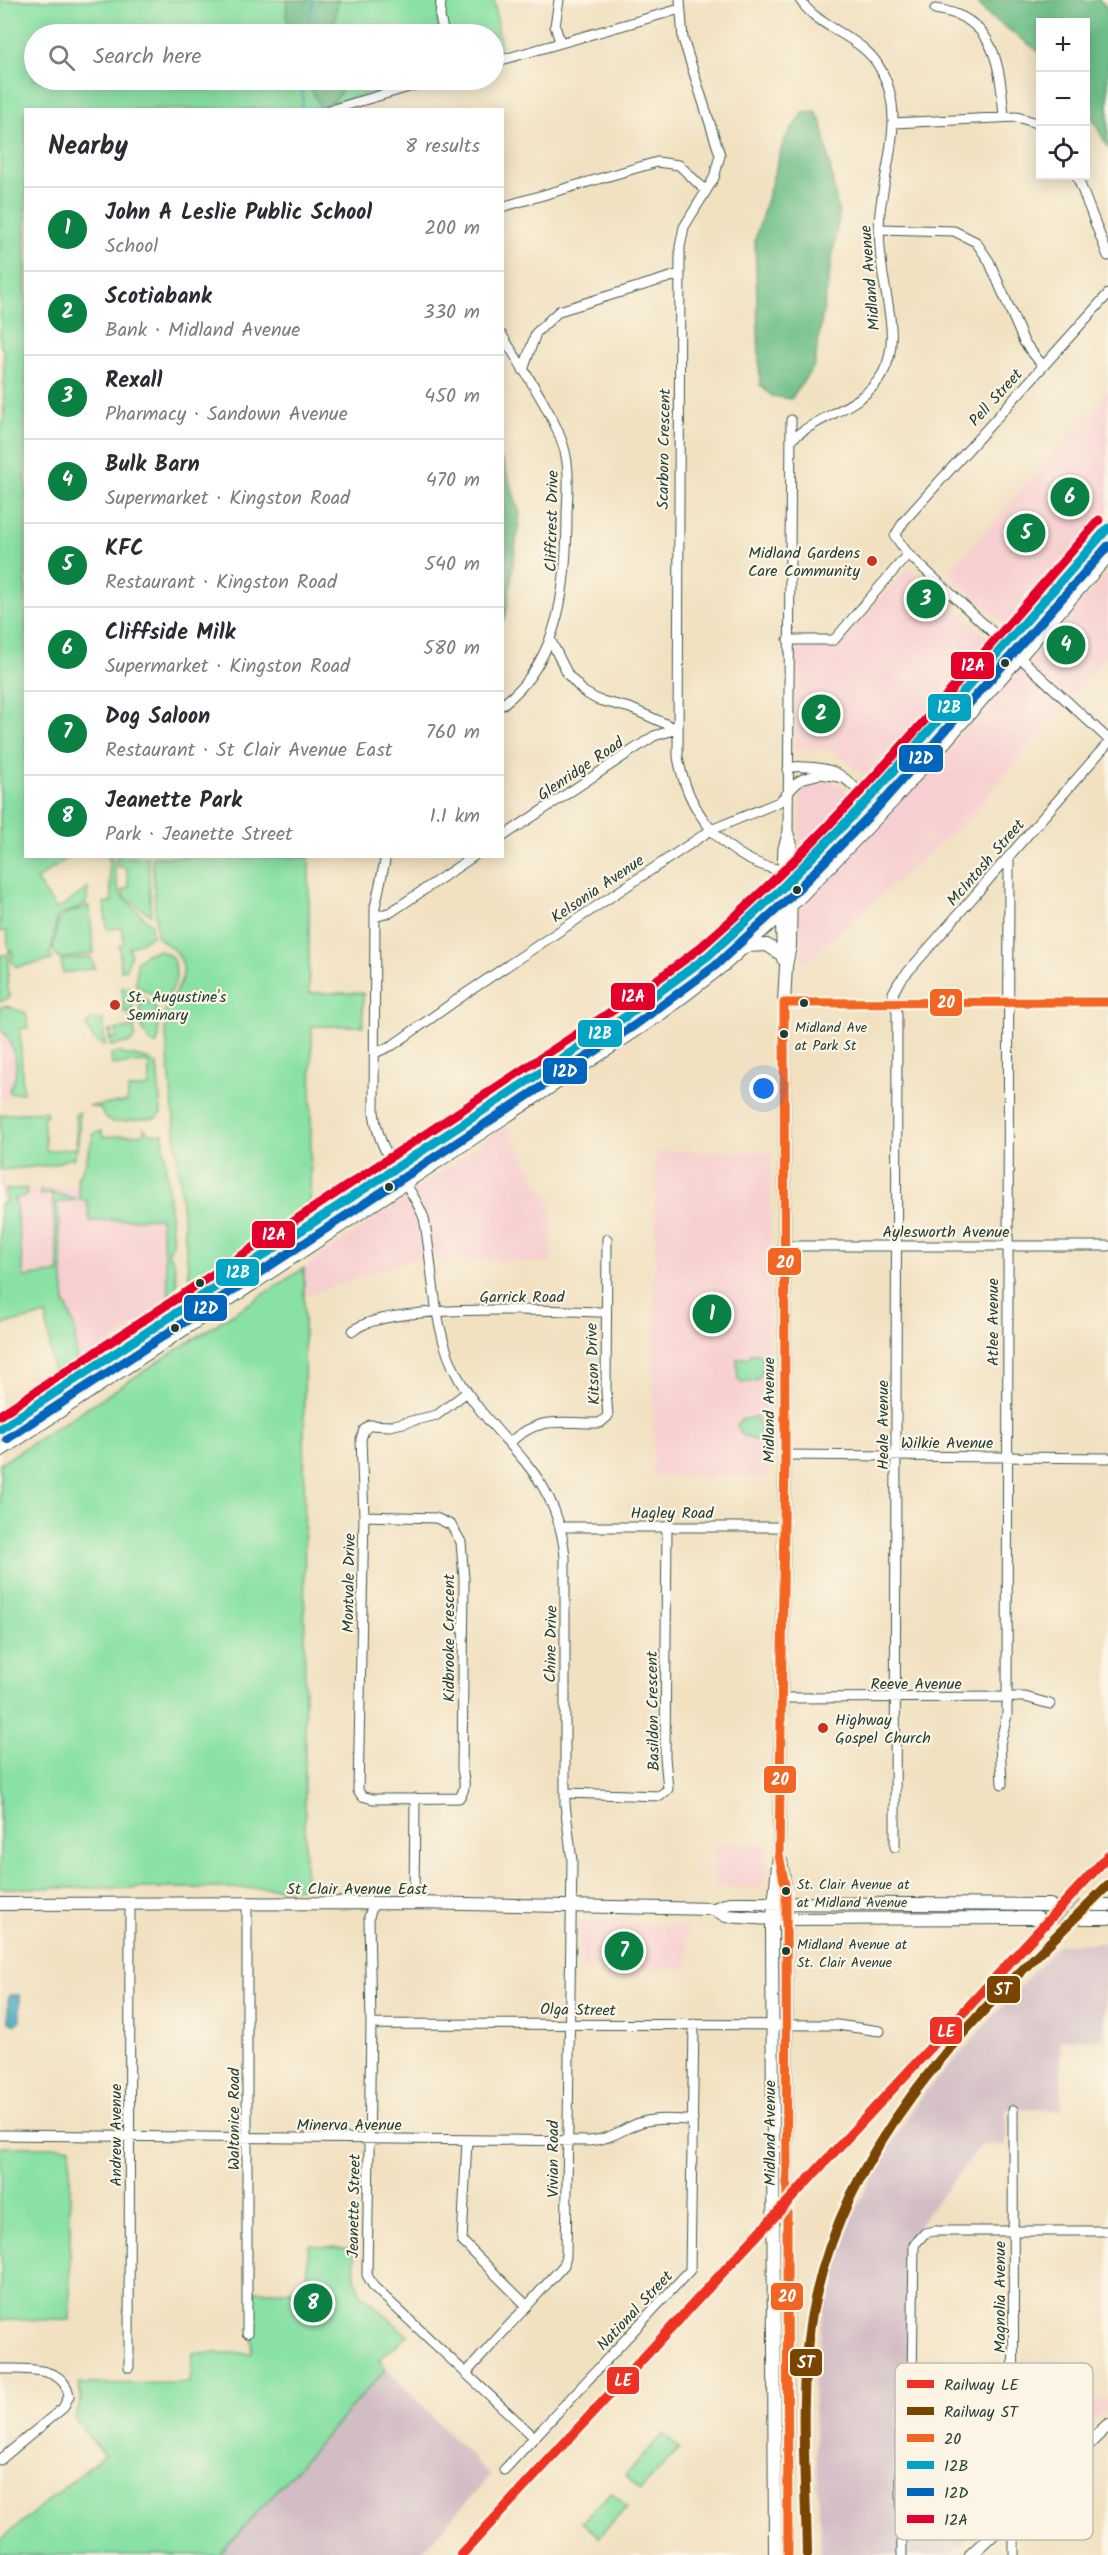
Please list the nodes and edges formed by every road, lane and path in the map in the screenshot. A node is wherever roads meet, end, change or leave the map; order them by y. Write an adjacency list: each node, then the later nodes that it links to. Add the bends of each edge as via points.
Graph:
1 (441, 0): 6 (street)
2 (559, 0): 7 (street, via 555,26)
3 (800, 0): 12 (street, Midland Avenue, via 816,18 850,37 874,59 890,91)
4 (680, 4): 7 (street); 15 (street, Scarboro Crescent, via 683,39 720,155)
5 (935, 9): 11 (street, via 956,13 985,35 1000,71)
6 (442, 24)
7 (560, 42): 8 (street)
8 (504, 59)
9 (399, 90): 10 (street)
10 (337, 108)
11 (1004, 117): 12 (street); 13 (street)
12 (893, 123): 17 (street, Midland Avenue)
13 (1036, 123)
14 (1079, 180): 18 (street)
15 (706, 191): 16 (street, via 679,165 657,162); 19 (street, Scarboro Crescent, via 681,236)
16 (504, 206)
17 (879, 229): 22 (street, via 954,231 976,242 990,261 1024,342); 25 (street, Midland Avenue, via 891,334 888,363 861,399)
18 (1108, 256)
19 (680, 274): 23 (street, via 559,310 536,333); 34 (street, Scarboro Crescent)
20 (1108, 294): 22 (street, Pell Street)
21 (504, 338): 23 (street, Cliffcrest Drive)
22 (1043, 366): 27 (street, Pell Street, via 904,521 895,536)
23 (523, 370): 29 (street, Cliffcrest Drive, via 559,432 568,474 565,582)
24 (790, 420): 25 (street, Midland Avenue)
25 (792, 440): 30 (street, Midland Avenue)
26 (1108, 528): 31 (main road)
27 (908, 554): 30 (street, via 834,640); 31 (street)
28 (1108, 556): 32 (main road)
29 (550, 639): 33 (street, Cliffcrest Drive, via 524,683); 34 (street, via 568,675 584,692)
30 (788, 640): 36 (street, Midland Avenue)
31 (1007, 644): 32 (street); 39 (main road)
32 (1019, 658): 35 (street); 49 (main road, via 893,801)
33 (504, 703)
34 (677, 729): 40 (street, Scarboro Crescent, via 681,774 695,808); 42 (street, Glenridge Road, via 654,736)
35 (1108, 741): 45 (street, McIntosh Street)
36 (788, 769): 37 (street, via 796,765 826,767); 38 (street, Midland Avenue)
37 (844, 778): 38 (street, Kelsonia Avenue, via 813,776 799,781); 39 (street)
38 (789, 792): 40 (street, Kelsonia Avenue, via 778,802); 41 (street, Midland Avenue)
39 (868, 800): 47 (main road)
40 (711, 830): 46 (street, Scarboro Crescent, via 741,855); 57 (street, Kelsonia Avenue, via 393,1046)
41 (788, 831): 47 (street, Midland Avenue, via 792,843); 48 (street, Midland Avenue)
42 (504, 833)
43 (386, 858): 50 (street, Chine Drive)
44 (471, 858): 50 (street, via 392,912)
45 (1009, 858): 53 (street, Atlee Avenue); 56 (street, McIntosh Street, via 899,982 893,993)
46 (776, 869)
47 (790, 879): 48 (main road); 49 (main road, Midland Avenue)
48 (781, 889): 49 (main road, Midland Avenue); 58 (main road, via 708,956 628,1015)
49 (785, 911): 51 (main road); 52 (main road, Midland Avenue, via 790,946)
50 (375, 917): 57 (street, Chine Drive)
51 (746, 947): 52 (main road, via 766,945); 59 (main road, via 658,1016)
52 (784, 960): 55 (main road, Midland Avenue)
53 (1009, 1001): 54 (street); 56 (street); 64 (street, Atlee Avenue)
54 (1108, 1002)
55 (784, 1003): 56 (street); 61 (main road, Midland Avenue)
56 (895, 1003): 62 (street, Heale Avenue)
57 (375, 1053): 58 (street, Chine Drive, via 375,1121 381,1146)
58 (394, 1168): 59 (street, Chine Drive); 69 (main road)
59 (404, 1184): 65 (street, Chine Drive, via 424,1218); 71 (main road)
60 (607, 1239): 66 (street, Kitson Drive)
61 (784, 1246): 62 (street, Aylesworth Avenue); 72 (main road, Midland Avenue)
62 (898, 1246): 64 (street, Aylesworth Avenue); 73 (street, Heale Avenue)
63 (1108, 1246): 64 (street, Aylesworth Avenue)
64 (1008, 1247): 74 (street, Atlee Avenue)
65 (439, 1311): 66 (street, Garrick Road); 67 (street, Garrick Road, via 366,1323); 68 (street, Chine Drive, via 449,1356)
66 (606, 1312): 70 (street, Kitson Drive, via 607,1418 600,1423 540,1423)
67 (353, 1331)
68 (467, 1392): 70 (street, Chine Drive); 76 (street, Montvale Drive, via 437,1415 366,1428 361,1439)
69 (0, 1429)
70 (510, 1442): 78 (street, Chine Drive, via 543,1484)
71 (0, 1451)
72 (785, 1455): 73 (street, Wilkie Avenue); 79 (main road, Midland Avenue)
73 (897, 1457): 74 (street, Wilkie Avenue); 81 (street, Heale Avenue)
74 (1007, 1458): 75 (street, Wilkie Avenue); 82 (street, Atlee Avenue)
75 (1108, 1458)
76 (364, 1516): 86 (street, Montvale Drive, via 358,1791 369,1798); 86 (street, Kidbrooke Crescent, via 423,1516 445,1521 458,1534 463,1551 463,1793 453,1800)
77 (667, 1526): 78 (street, Hagley Road); 79 (street, Hagley Road); 85 (street, Basildon Crescent, via 668,1789 660,1796)
78 (561, 1527): 85 (street, Chine Drive, via 566,1576)
79 (784, 1527): 80 (main road, Midland Avenue)
80 (781, 1698): 81 (street, Reeve Avenue); 92 (main road, Midland Avenue)
81 (896, 1698): 82 (street, Reeve Avenue); 87 (street, Heale Avenue)
82 (1007, 1698): 83 (street, Reeve Avenue, via 1035,1698); 84 (street, Atlee Avenue, via 1000,1744)
83 (1050, 1704)
84 (1002, 1784)
85 (565, 1793): 95 (street, Chine Drive, via 572,1861)
86 (415, 1798): 88 (street)
87 (895, 1847)
88 (414, 1903): 91 (main road, St Clair Avenue East); 95 (main road, St Clair Avenue East)
89 (0, 1904): 90 (main road, St Clair Avenue East)
90 (130, 1904): 93 (main road, St Clair Avenue East); 109 (street, Andrew Avenue)
91 (373, 1904): 93 (main road, St Clair Avenue East); 101 (street, Jeanette Street, via 369,1917)
92 (779, 1904): 94 (main road, St Clair Avenue East); 96 (main road, St Clair Avenue East, via 730,1904); 100 (main road, Midland Avenue)
93 (247, 1905): 110 (street, Waltonice Road)
94 (1050, 1905)
95 (570, 1908): 96 (main road, St Clair Avenue East); 102 (street, Vivian Road)
96 (714, 1909): 100 (main road, St Clair Avenue East, via 726,1916)
97 (1038, 1918): 100 (main road, St Clair Avenue East)
98 (1082, 1918): 99 (main road)
99 (1108, 1918)
100 (779, 1919): 104 (main road, Midland Avenue)
101 (371, 2024): 102 (street, Olga Street); 111 (street, Jeanette Street)
102 (568, 2024): 103 (street, Olga Street); 113 (street, Vivian Road)
103 (694, 2024): 104 (street, Olga Street); 107 (street, National Street)
104 (779, 2025): 105 (street, Olga Street, via 837,2025); 130 (main road, Midland Avenue); 131 (main road, Midland Avenue)
105 (880, 2031)
106 (1013, 2110): 114 (street, Magnolia Avenue)
107 (693, 2120): 113 (street, Minerva Avenue, via 657,2119 641,2122 607,2139); 124 (street, National Street, via 690,2270)
108 (0, 2135): 109 (street, Minerva Avenue)
109 (130, 2138): 110 (street, Minerva Avenue); 120 (street, Andrew Avenue)
110 (248, 2139): 111 (street, Minerva Avenue); 117 (street, Waltonice Road)
111 (370, 2139): 112 (street, Minerva Avenue); 122 (street, Jeanette Street, via 368,2279)
112 (467, 2140): 113 (street, Minerva Avenue); 116 (street, via 462,2241)
113 (567, 2141): 116 (street, Vivian Road, via 564,2265)
114 (1013, 2230): 115 (street); 118 (street, via 934,2231 925,2233 914,2245); 119 (street, Magnolia Avenue)
115 (1108, 2230)
116 (527, 2306): 122 (street, Vivian Road)
117 (247, 2333)
118 (912, 2363)
119 (1013, 2363)
120 (129, 2367)
121 (0, 2369): 126 (street, via 43,2369 64,2384 69,2396 63,2408)
122 (466, 2373): 124 (street, Jeanette Street)
123 (1108, 2425): 125 (main road)
124 (534, 2437): 127 (street, National Street)
125 (1093, 2439)
126 (0, 2460)
127 (504, 2470)
128 (902, 2540): 132 (street)
129 (987, 2540): 133 (main road)
130 (775, 2555)
131 (788, 2555)
132 (902, 2555)
133 (971, 2555)

